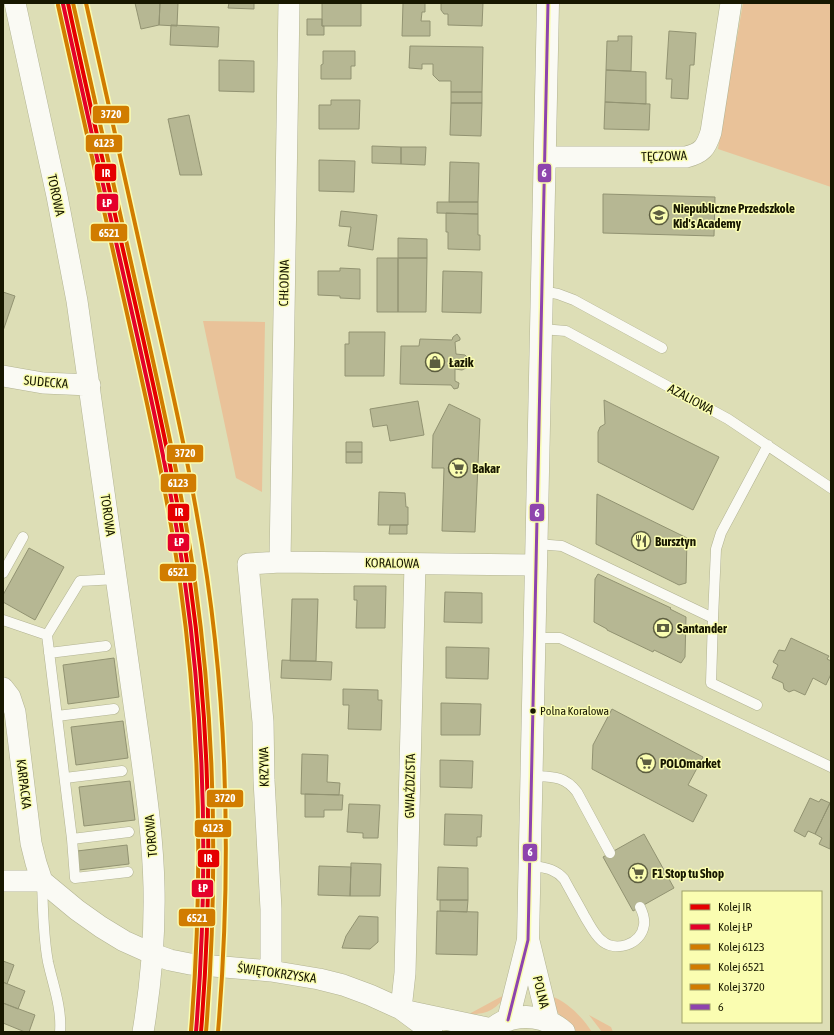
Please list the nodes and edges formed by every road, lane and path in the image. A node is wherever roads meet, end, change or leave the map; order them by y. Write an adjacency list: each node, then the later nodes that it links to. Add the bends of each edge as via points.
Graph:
1 (15, 3): 10 (street, TOROWA, via 67,248)
2 (289, 3): 15 (street, CHŁODNA)
3 (548, 3): 5 (street, POLNA)
4 (732, 3): 5 (street, TĘCZOWA, via 711,132 703,149 686,157)
5 (545, 157): 6 (street, POLNA)
6 (542, 291): 7 (street, POLNA); 8 (lane, via 574,300)
7 (542, 329): 11 (lane, AZALIOWA, via 566,331 728,419); 14 (street, POLNA)
8 (662, 348)
9 (3, 376): 10 (street, SUDECKA, via 42,383)
10 (90, 385): 19 (street, TOROWA)
11 (768, 445): 12 (lane, AZALIOWA); 20 (lane, via 721,533 716,549)
12 (831, 488)
13 (22, 537): 18 (lane)
14 (536, 555): 17 (street, KORALOWA); 20 (lane, via 562,546); 23 (street, POLNA)
15 (280, 562): 16 (street, KORALOWA); 17 (street, KORALOWA)
16 (248, 564): 44 (street, KRZYWA, via 263,722)
17 (416, 564): 45 (street, GWIAŹDZISTA, via 405,972)
18 (3, 573)
19 (117, 579): 22 (lane, via 80,580); 43 (street, TOROWA, via 149,817 154,886)
20 (713, 618): 27 (lane, via 711,683)
21 (3, 620): 22 (lane)
22 (47, 635): 25 (lane)
23 (535, 638): 30 (lane, via 560,638); 32 (street, POLNA)
24 (106, 646): 25 (lane)
25 (49, 653): 29 (lane)
26 (3, 688): 40 (street, KARPACKA, via 10,697 15,712 31,843)
27 (757, 705)
28 (114, 709): 29 (lane)
29 (57, 716): 33 (lane)
30 (831, 767)
31 (122, 771): 33 (lane)
32 (532, 776): 36 (lane, via 556,777 572,785); 37 (street, POLNA)
33 (64, 778): 35 (lane)
34 (129, 832): 35 (lane)
35 (72, 839): 38 (lane, via 75,878)
36 (610, 852)
37 (530, 865): 41 (lane, via 554,870 560,874 600,940 608,945 626,945 640,934 644,926 644,916); 42 (street, POLNA)
38 (128, 872)
39 (3, 881): 40 (street)
40 (42, 881): 43 (street, ŚWIĘTOKRZYSKA, via 100,927); 48 (lane, via 48,959 61,1020)
41 (640, 907)
42 (528, 940): 46 (street, POLNA); 47 (street, POLNA)
43 (153, 954): 44 (street, ŚWIĘTOKRZYSKA, via 190,964); 49 (street, TOROWA)
44 (271, 971): 45 (street, ŚWIĘTOKRZYSKA, via 343,985)
45 (401, 1009): 47 (street, ŚWIĘTOKRZYSKA); 50 (street, ŚWIĘTOKRZYSKA)
46 (556, 1026): 47 (street, via 528,1016)
47 (497, 1027)
48 (60, 1032)
49 (143, 1032)
50 (432, 1032)

